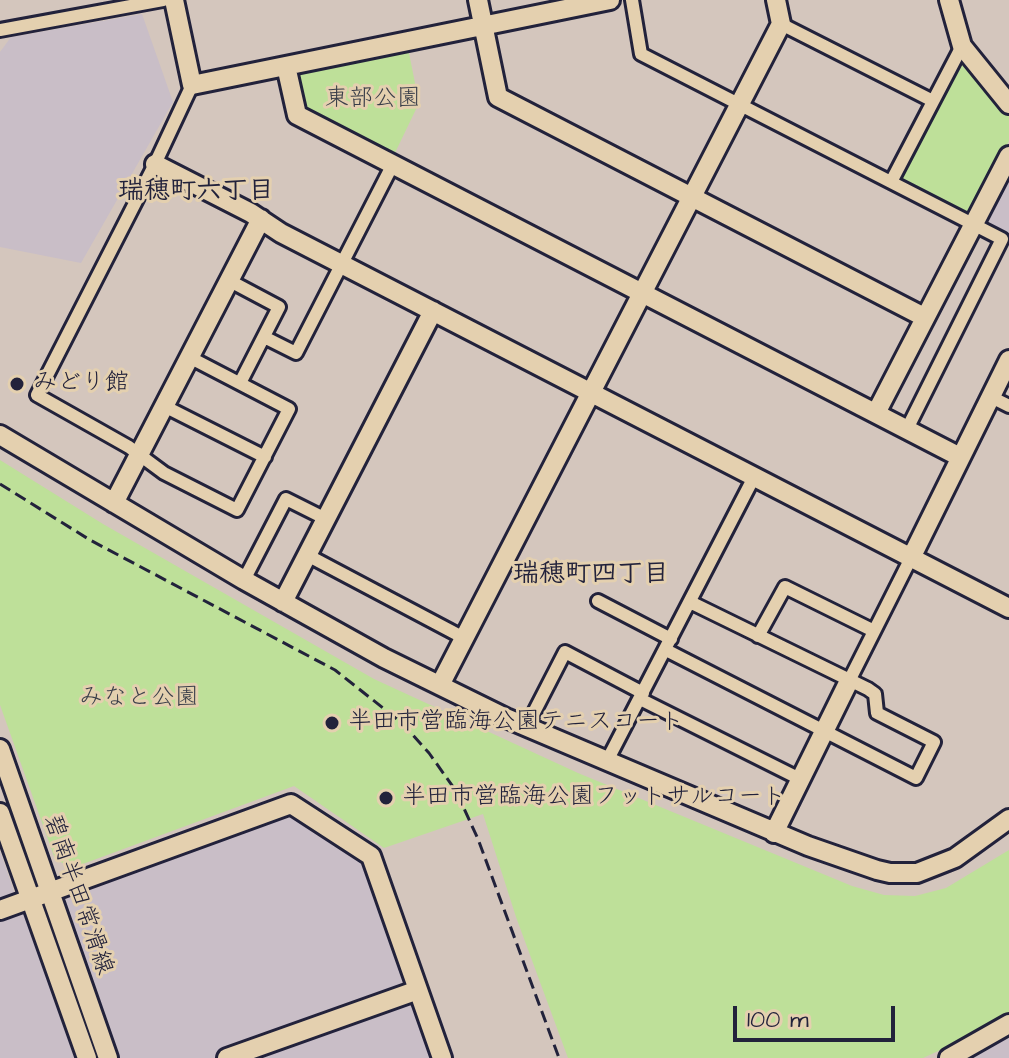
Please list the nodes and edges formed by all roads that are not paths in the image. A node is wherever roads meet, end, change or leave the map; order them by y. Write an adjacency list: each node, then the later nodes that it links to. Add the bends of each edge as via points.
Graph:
1 (163, 0): 10 (street)
2 (174, 0): 13 (street)
3 (478, 0): 9 (street)
4 (610, 0): 9 (street)
5 (632, 0): 15 (street, via 641,54)
6 (776, 0): 8 (street)
7 (949, 0): 11 (street)
8 (781, 24): 14 (street); 15 (street)
9 (483, 26): 12 (street); 21 (street, via 498,97)
10 (0, 30)
11 (962, 46): 14 (street); 16 (street)
12 (286, 66): 13 (street); 19 (street, via 297,115)
13 (192, 85): 18 (street)
14 (933, 101): 20 (street)
15 (739, 104): 20 (street); 21 (street)
16 (1009, 104)
17 (1009, 156): 23 (street)
18 (155, 164): 22 (street); 40 (street, via 37,395)
19 (393, 164): 24 (street); 26 (street)
20 (891, 182): 23 (street)
21 (691, 197): 26 (street); 28 (street)
22 (261, 219): 24 (street); 25 (street)
23 (973, 224): 28 (street); 38 (street, via 1002,239)
24 (342, 264): 27 (street); 29 (street, via 296,353)
25 (230, 281): 29 (street, via 279,307); 30 (street)
26 (642, 292): 33 (street); 37 (street)
27 (433, 311): 33 (street); 45 (street)
28 (924, 317): 37 (street)
29 (264, 337): 32 (street)
30 (189, 357): 32 (street); 35 (street)
31 (1009, 360): 34 (street)
32 (240, 383): 41 (street, via 289,409)
33 (592, 392): 43 (street); 55 (street)
34 (991, 397): 36 (street); 42 (street)
35 (164, 406): 40 (street); 41 (street)
36 (1009, 406)
37 (876, 413): 38 (street)
38 (907, 429): 42 (street)
39 (0, 435): 44 (street)
40 (140, 454): 41 (street, via 164,473 237,510); 44 (street)
41 (265, 457)
42 (960, 457): 47 (street)
43 (754, 477): 47 (street); 51 (street)
44 (114, 503): 48 (street)
45 (326, 519): 46 (street); 48 (street, via 286,499)
46 (307, 555): 50 (street); 55 (street)
47 (911, 558): 52 (street); 53 (street)
48 (244, 580): 50 (street)
49 (598, 601): 56 (street)
50 (283, 602): 58 (street)
51 (690, 602): 54 (street); 56 (street)
52 (1009, 608)
53 (874, 631): 54 (street, via 785,587); 57 (street)
54 (758, 636): 57 (street)
55 (464, 638): 58 (street)
56 (668, 645): 59 (street); 61 (street)
57 (849, 681): 61 (street); 61 (street, via 875,694 877,713 934,742 916,778)
58 (440, 685): 60 (street)
59 (641, 696): 60 (street, via 565,652); 63 (street); 64 (street)
60 (527, 726): 63 (street)
61 (825, 731): 64 (street)
62 (0, 749): 68 (street, 碧南半田常滑線)
63 (607, 761): 67 (street)
64 (800, 779): 67 (street)
65 (0, 813): 69 (street, 碧南半田常滑線)
66 (1009, 819): 67 (street, via 955,858 904,874 877,870)
67 (774, 833)
68 (50, 892): 69 (street); 71 (street, via 291,804 371,856); 74 (street, 碧南半田常滑線)
69 (30, 900): 70 (street); 73 (street, 碧南半田常滑線)
70 (0, 910)
71 (418, 990): 75 (street); 76 (street)
72 (1009, 1024): 77 (street)
73 (87, 1058)
74 (108, 1058)
75 (227, 1058)
76 (442, 1058)
77 (949, 1058)

